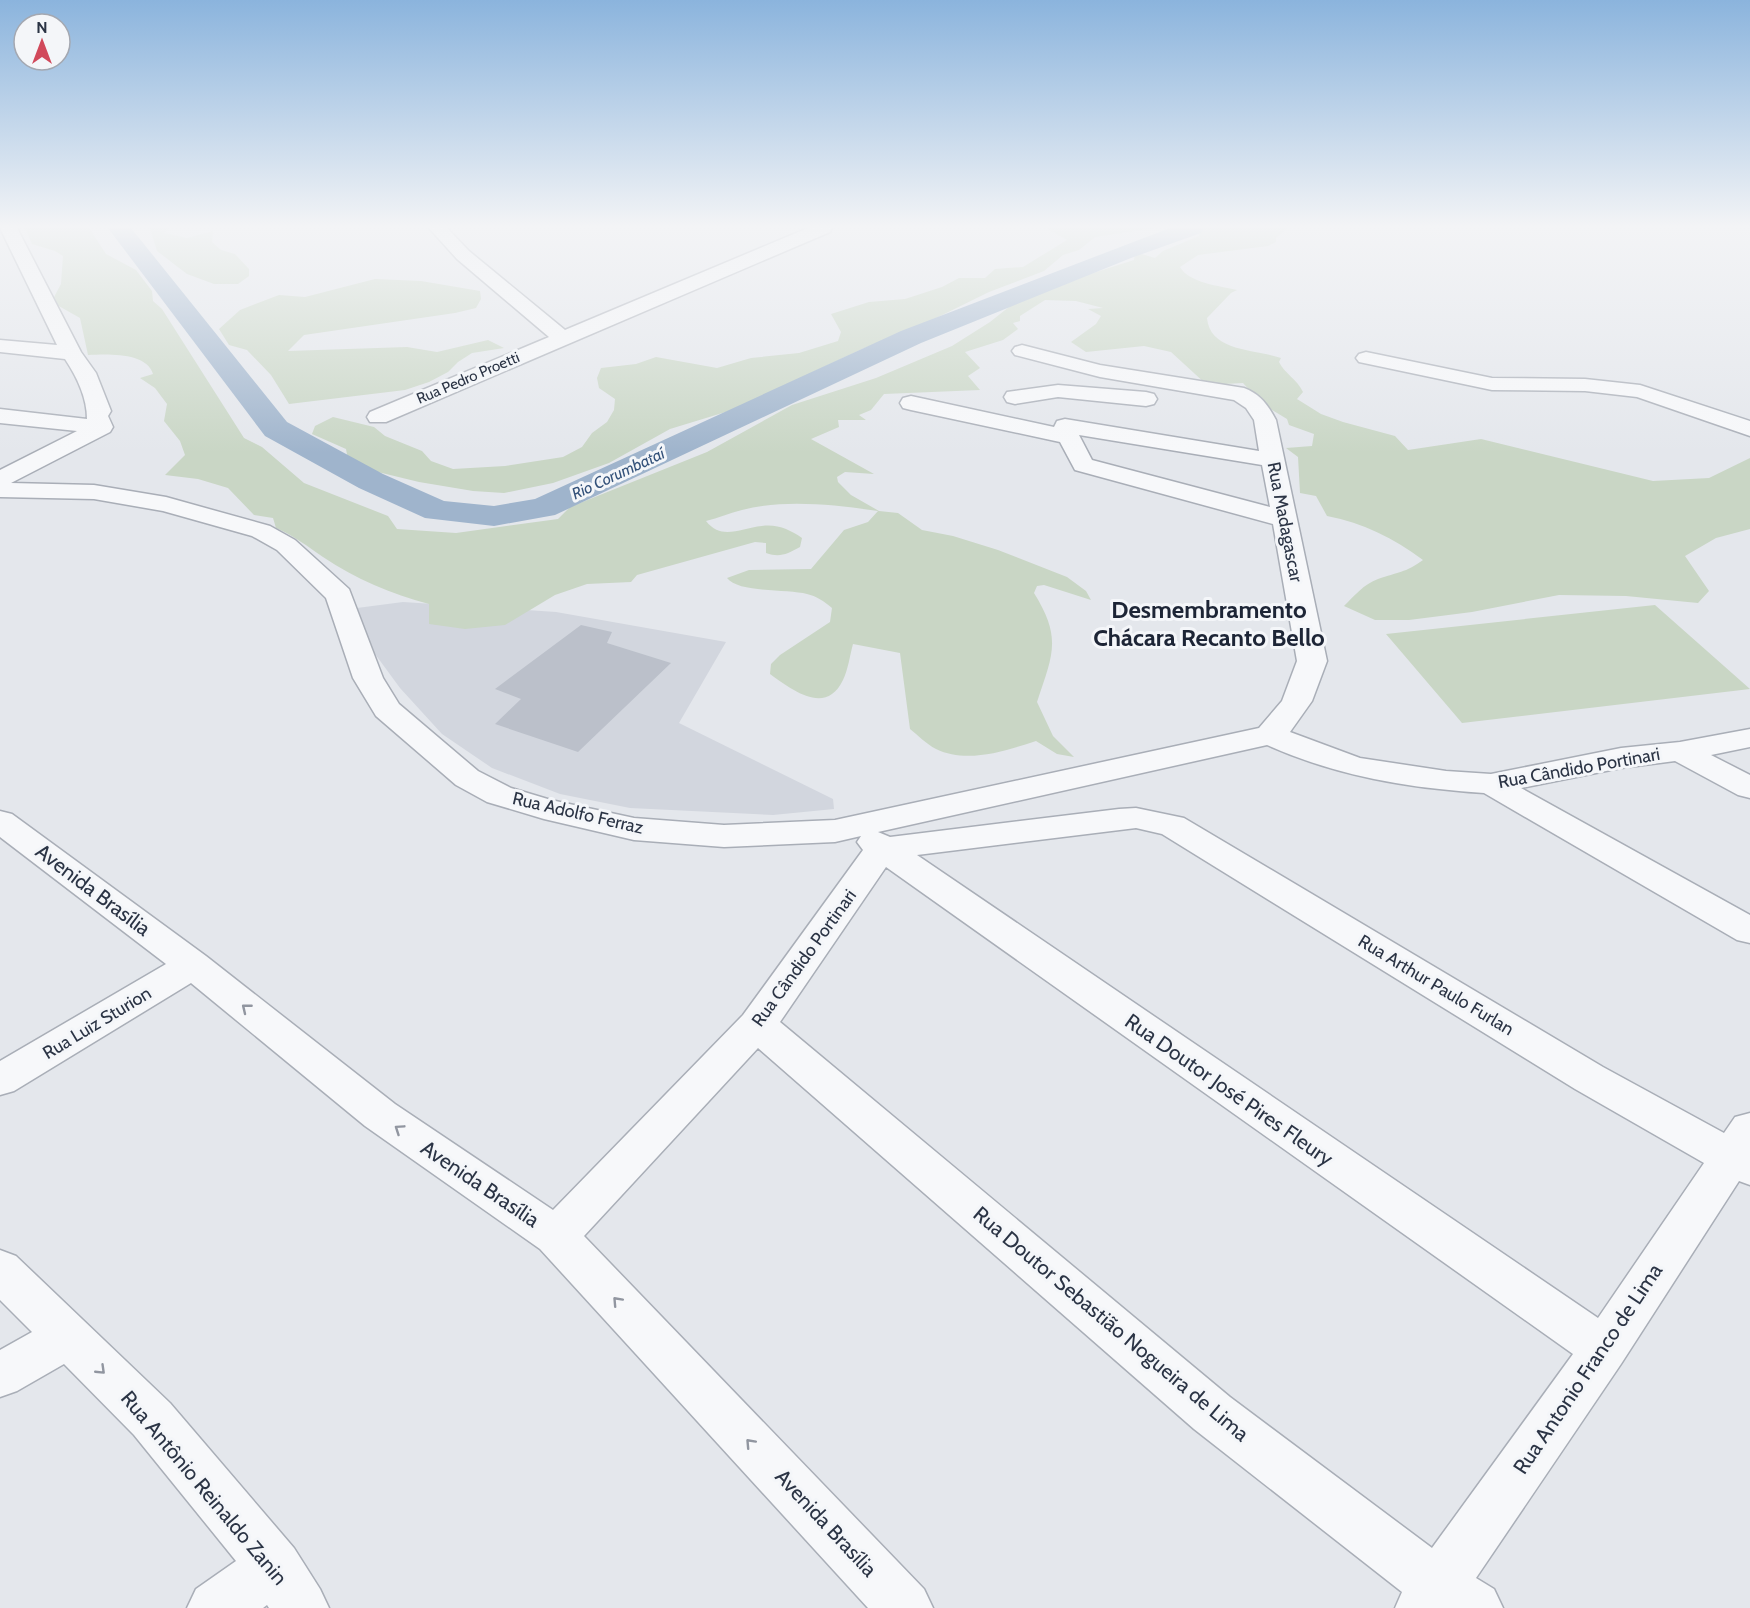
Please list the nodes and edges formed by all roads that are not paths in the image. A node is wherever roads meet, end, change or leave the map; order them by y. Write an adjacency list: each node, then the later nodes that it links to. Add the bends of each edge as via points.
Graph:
1 (46, 303): 7 (street)
2 (520, 303): 4 (street)
3 (645, 303): 4 (street, Rua Pedro Proetti)
4 (561, 338): 13 (street, Rua Pedro Proetti)
5 (0, 346): 7 (street)
6 (1022, 351): 11 (street, via 1100,371 1236,393)
7 (71, 353): 15 (street, via 85,373)
8 (1366, 358): 16 (street, via 1492,384 1554,383 1640,391)
9 (1015, 397): 11 (street, via 1058,391)
10 (911, 403): 20 (street, via 1069,437 1083,465)
11 (1259, 409): 17 (street, Rua Madagascar)
12 (0, 416): 15 (street)
13 (378, 417)
14 (1065, 426): 17 (street)
15 (102, 427): 18 (street)
16 (1750, 429)
17 (1273, 460): 20 (street, Rua Madagascar)
18 (0, 480)
19 (0, 490): 27 (street, Rua Adolfo Ferraz, via 94,492 166,504 261,531 286,545 339,595 368,678 387,710 467,778 499,795 634,829 724,836 803,834)
20 (1284, 519): 21 (street, Rua Madagascar, via 1312,661 1304,692)
21 (1270, 735): 24 (street, Rua Cândido Portinari, via 1354,767); 27 (street)
22 (1750, 738): 23 (street, Rua Cândido Portinari)
23 (1680, 751): 24 (street, Rua Cândido Portinari, via 1621,758); 25 (street)
24 (1491, 784): 28 (street)
25 (1750, 788)
26 (0, 821): 29 (street, Avenida Brasília)
27 (870, 838): 30 (street, Rua Cândido Portinari); 32 (street, Rua Arthur Paulo Furlan, via 1136,818 1172,825 1589,1078); 36 (street, Rua Doutor José Pires Fleury)
28 (1750, 931)
29 (193, 965): 31 (street, Rua Luiz Sturion); 33 (street, Avenida Brasília, one-way to 29, via 380,1115)
30 (757, 1025): 33 (street, Rua Cândido Portinari); 39 (street, Rua Doutor Sebastião Nogueira de Lima, via 1212,1413)
31 (0, 1080)
32 (1744, 1151): 36 (street, Rua Antonio Franco de Lima)
33 (556, 1236): 41 (street, Avenida Brasília, one-way to 33)
34 (0, 1270): 35 (street, Rua Antônio Reinaldo Zanin)
35 (68, 1336): 37 (street); 38 (street, Rua Antônio Reinaldo Zanin, one-way to 38, via 152,1419)
36 (1604, 1349): 39 (street, Rua Antonio Franco de Lima)
37 (0, 1375)
38 (288, 1587): 40 (street)
39 (1446, 1601)
40 (215, 1608)
41 (905, 1608)

